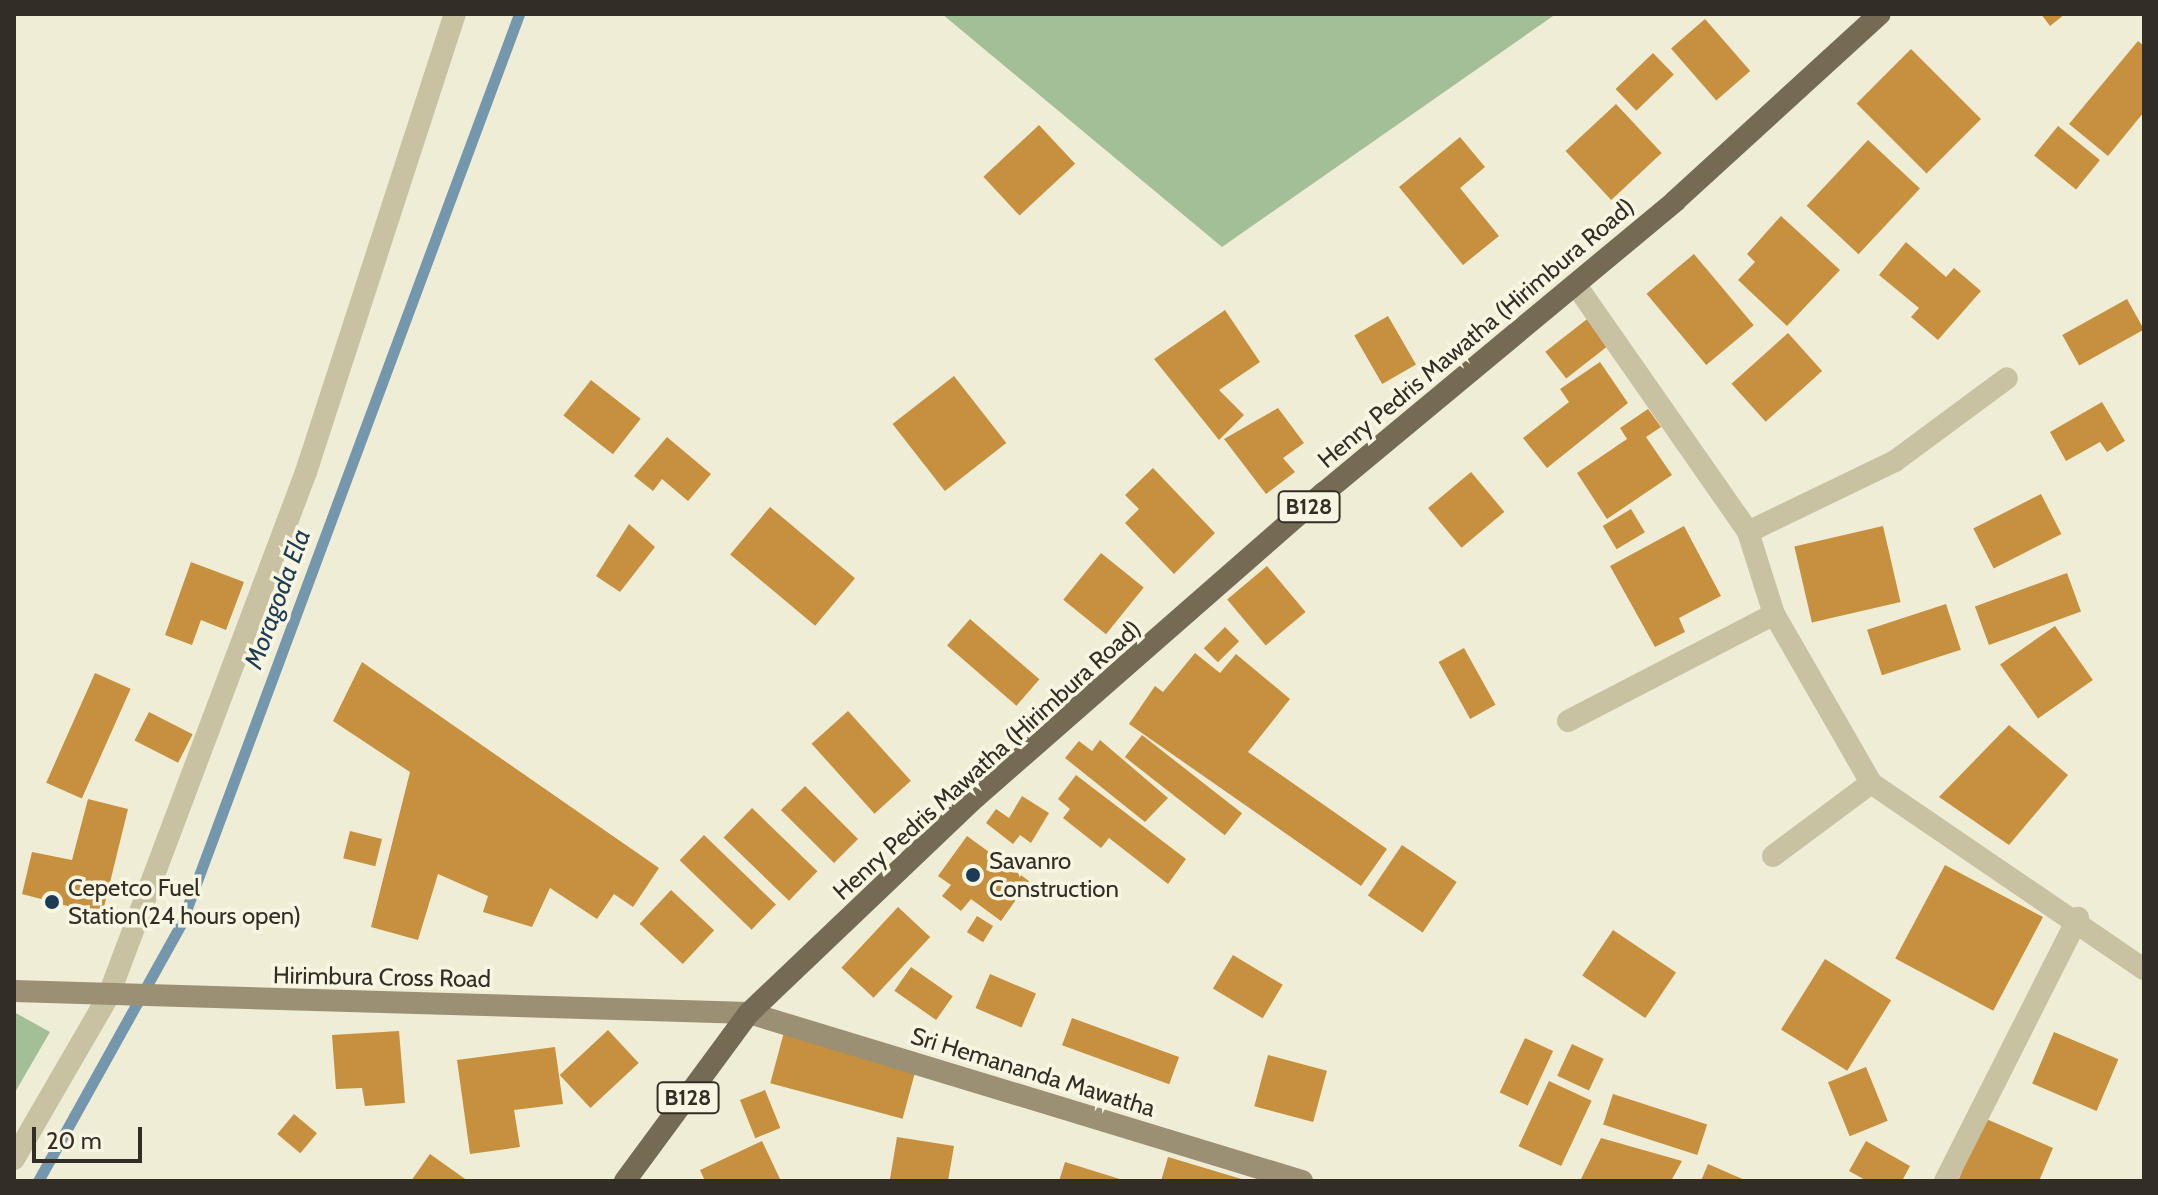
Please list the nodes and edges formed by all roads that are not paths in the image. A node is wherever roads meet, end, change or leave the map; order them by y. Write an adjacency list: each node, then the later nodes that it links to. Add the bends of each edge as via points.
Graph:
1 (455, 14): 13 (street, via 306,472)
2 (1880, 14): 3 (main road, Henry Pedris Mawatha (Hirimbura Road) / B128)
3 (1576, 285): 5 (street); 14 (main road, Henry Pedris Mawatha (Hirimbura Road) / B128, via 1325,492 976,797)
4 (2007, 378): 5 (street, via 1895,461)
5 (1748, 532): 6 (street)
6 (1774, 614): 7 (street); 8 (street)
7 (1568, 721)
8 (1871, 783): 9 (street); 10 (street)
9 (1773, 856)
10 (2078, 918): 11 (street); 18 (street)
11 (2144, 969)
12 (14, 991): 13 (main road, Hirimbura Cross Road)
13 (108, 997): 14 (main road, Hirimbura Cross Road); 15 (street)
14 (749, 1013): 16 (main road, B128); 17 (main road, Sri Hemananda Mawatha)
15 (14, 1159)
16 (625, 1181)
17 (1302, 1181)
18 (1945, 1181)

